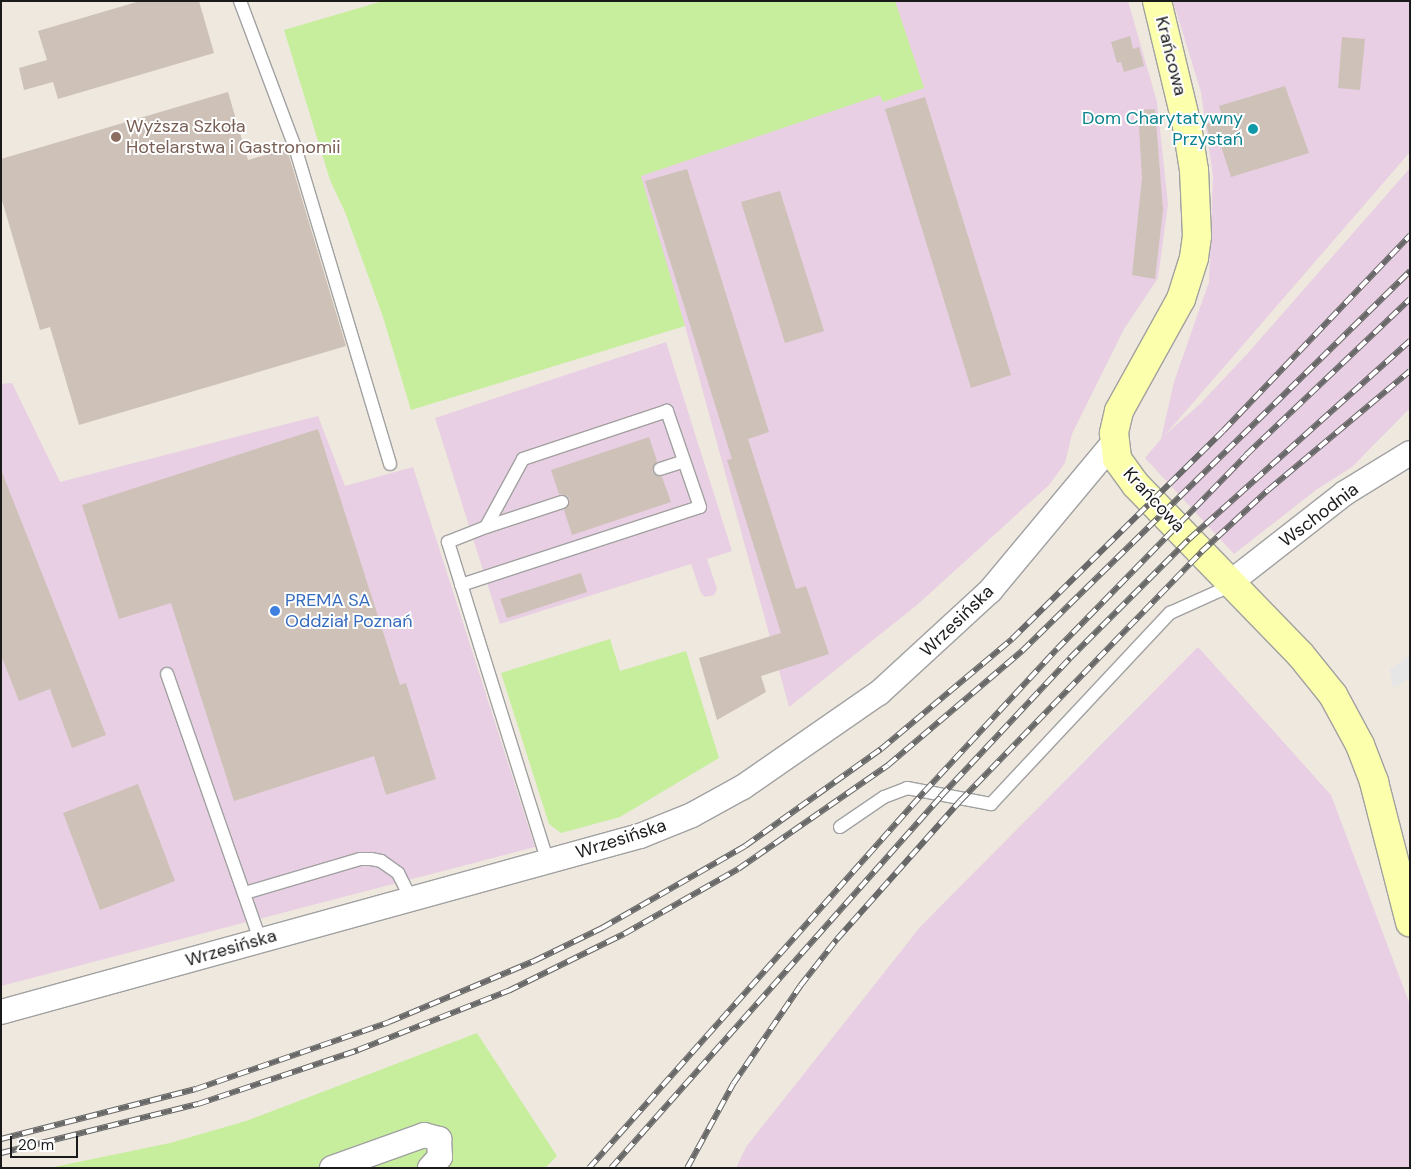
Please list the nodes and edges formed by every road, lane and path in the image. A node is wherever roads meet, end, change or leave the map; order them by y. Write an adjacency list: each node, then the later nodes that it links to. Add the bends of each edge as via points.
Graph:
1 (240, 1): 6 (lane, via 295,146)
2 (1157, 1): 3 (street, Krańcowa, via 1187,126 1194,170 1197,236 1194,258 1181,299 1125,398 1115,426)
3 (1114, 442): 10 (street, Krańcowa, via 1124,471); 14 (street, Wrzesińska, via 990,591 879,693 743,787 692,815 640,836)
4 (1410, 453): 10 (street, Wschodnia, via 1345,493)
5 (684, 461): 7 (lane); 9 (lane, via 667,411 523,459); 11 (lane, via 700,507)
6 (390, 464)
7 (660, 470)
8 (562, 502): 9 (lane)
9 (486, 527): 11 (lane, via 448,542)
10 (1231, 582): 13 (lane, via 1219,591 1170,613 991,804 907,788 884,797); 17 (street, Krańcowa, via 1310,666 1350,725 1374,782)
11 (462, 585): 14 (lane)
12 (167, 674): 15 (lane)
13 (840, 827)
14 (548, 862): 16 (street, Wrzesińska)
15 (245, 893): 16 (lane, via 360,859 371,859 381,861 398,872); 18 (lane)
16 (411, 898): 18 (street, Wrzesińska)
17 (1410, 922)
18 (260, 940): 19 (street, Wrzesińska)
19 (1, 1012)
20 (332, 1168): 21 (street, via 424,1134 439,1139 440,1157)
21 (430, 1168)

